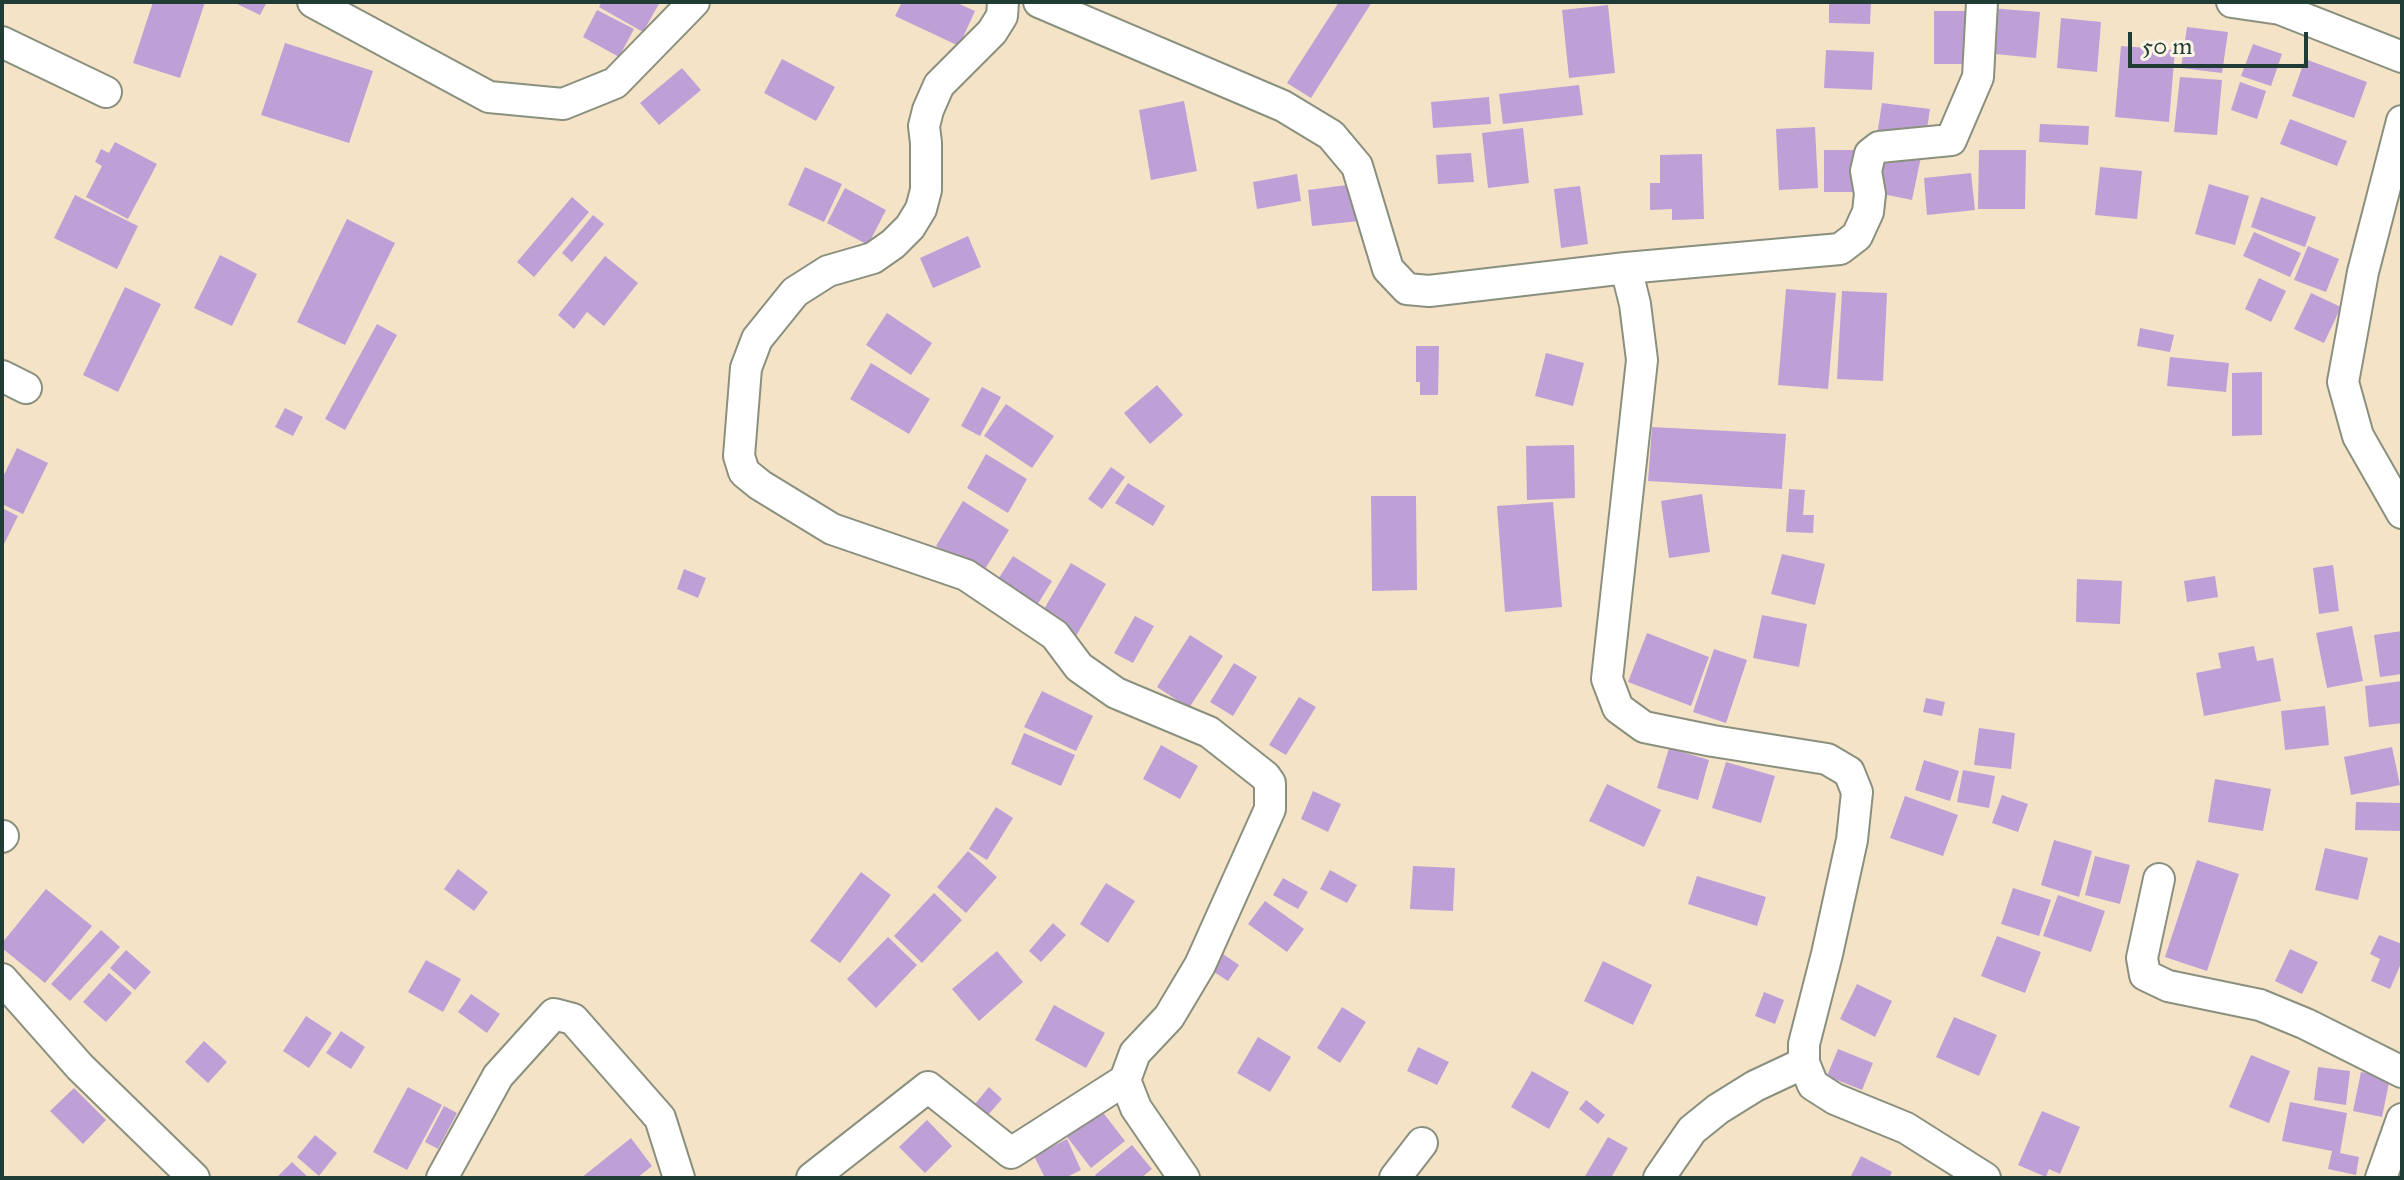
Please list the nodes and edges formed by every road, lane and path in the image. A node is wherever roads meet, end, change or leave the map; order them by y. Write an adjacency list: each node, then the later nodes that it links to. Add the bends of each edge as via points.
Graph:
1 (313, 2): 2 (street, via 489,97 563,104 615,83)
2 (694, 2)
3 (1003, 2): 17 (street, via 992,32 939,85 928,110 926,190 910,227 873,258 828,271 795,292 757,339 746,368 739,456 744,472 760,485 832,529 966,575 1055,635 1079,667 1116,693 1209,732 1270,783 1270,809 1200,965 1169,1017 1135,1053)
4 (1039, 2): 11 (street, via 1283,106 1331,135 1357,166 1388,269 1407,289 1468,288)
5 (1982, 2): 11 (street, via 1978,77 1951,140 1879,147 1870,154 1868,212 1857,236 1840,249)
6 (2232, 2): 8 (street, via 2280,9)
7 (2, 42): 9 (street)
8 (2402, 57)
9 (106, 92)
10 (2402, 121): 12 (street, via 2363,272 2343,382 2358,436)
11 (1626, 268): 15 (street, via 1642,360 1607,679 1618,708 1644,727 1827,759 1849,772 1857,792 1852,840)
12 (2402, 513)
13 (2159, 879): 16 (street, via 2142,958 2145,975 2168,986 2260,1005)
14 (2, 979): 20 (street, via 80,1067)
15 (1804, 1063): 26 (street, via 1718,1109 1692,1130); 27 (street, via 1813,1085 1835,1099 1906,1128)
16 (2402, 1072)
17 (1125, 1080): 23 (street, via 1011,1153 928,1087); 24 (street, via 1136,1108)
18 (2402, 1119): 28 (street)
19 (1422, 1143): 25 (street)
20 (194, 1178)
21 (442, 1178): 22 (street, via 498,1076 554,1014 573,1019 660,1118)
22 (679, 1178)
23 (812, 1178)
24 (1184, 1178)
25 (1395, 1178)
26 (1659, 1178)
27 (1985, 1178)
28 (2381, 1178)

